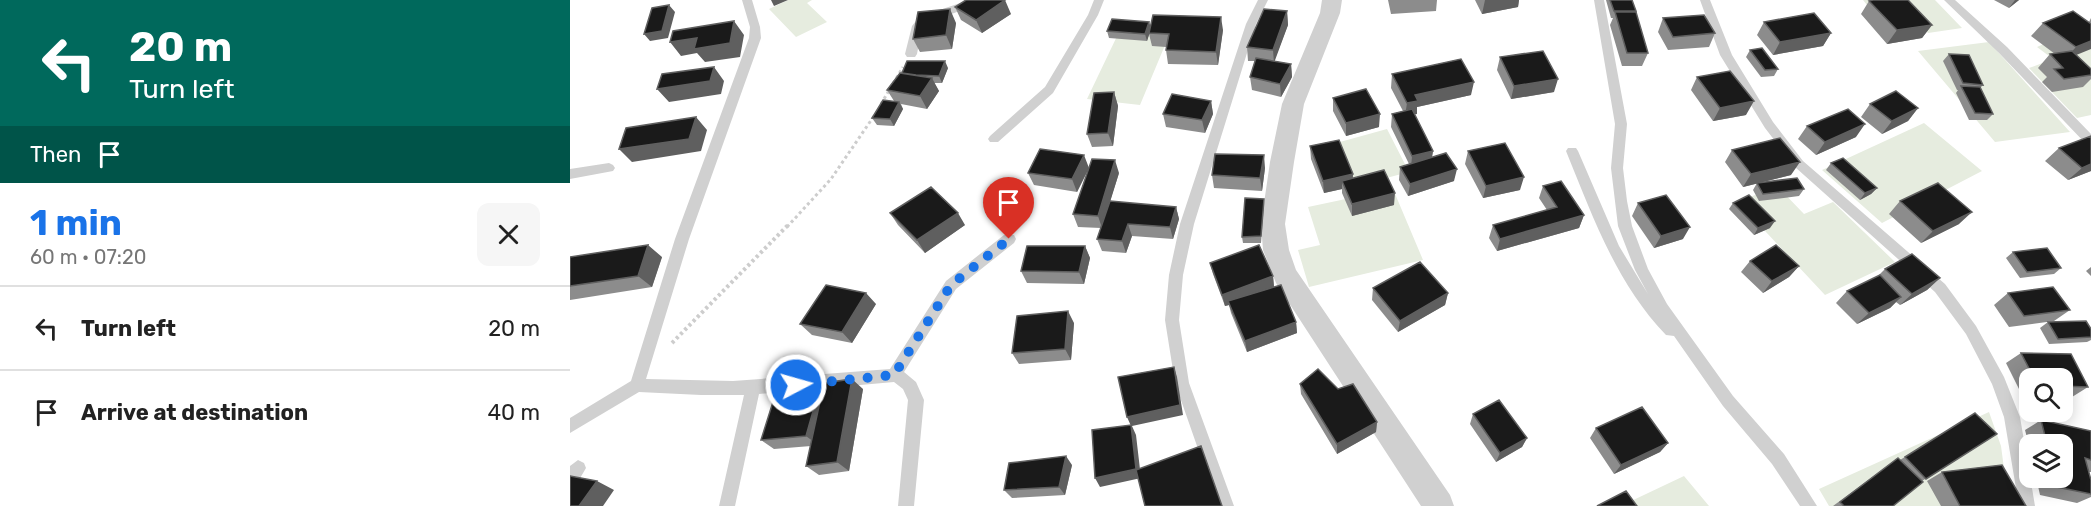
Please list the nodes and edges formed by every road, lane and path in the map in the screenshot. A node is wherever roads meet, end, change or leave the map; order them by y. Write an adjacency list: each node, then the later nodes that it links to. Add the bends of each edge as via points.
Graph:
1 (747, 0): 19 (lane, via 756,27 755,38 682,239)
2 (980, 0): 9 (lane, via 923,20 917,26)
3 (1099, 0): 10 (lane, via 1048,90)
4 (1263, 0): 24 (lane, via 1251,24 1187,224 1172,320 1182,383)
5 (1332, 0): 25 (street, via 1293,104 1273,224 1276,250 1285,275)
6 (1599, 0): 17 (lane, via 1622,124 1617,168 1625,226 1662,308)
7 (1705, 0): 27 (lane, via 1726,55 1798,164 1940,288 1971,330 1999,382 2012,417)
8 (1949, 0): 11 (lane)
9 (911, 54): 16 (path, via 865,133 807,208)
10 (994, 139)
11 (2091, 142)
12 (1572, 151): 17 (lane, via 1627,278 1654,315)
13 (609, 168): 14 (lane)
14 (570, 174)
15 (1009, 239): 18 (lane, via 951,285)
16 (669, 346)
17 (1690, 348): 26 (lane, via 1728,401 1778,459)
18 (894, 375): 20 (lane); 23 (lane, via 906,379 916,400)
19 (637, 385): 20 (lane); 21 (lane)
20 (753, 389): 22 (lane)
21 (570, 426)
22 (727, 506)
23 (906, 506)
24 (1226, 506)
25 (1439, 506)
26 (1809, 506)
27 (2027, 506)

